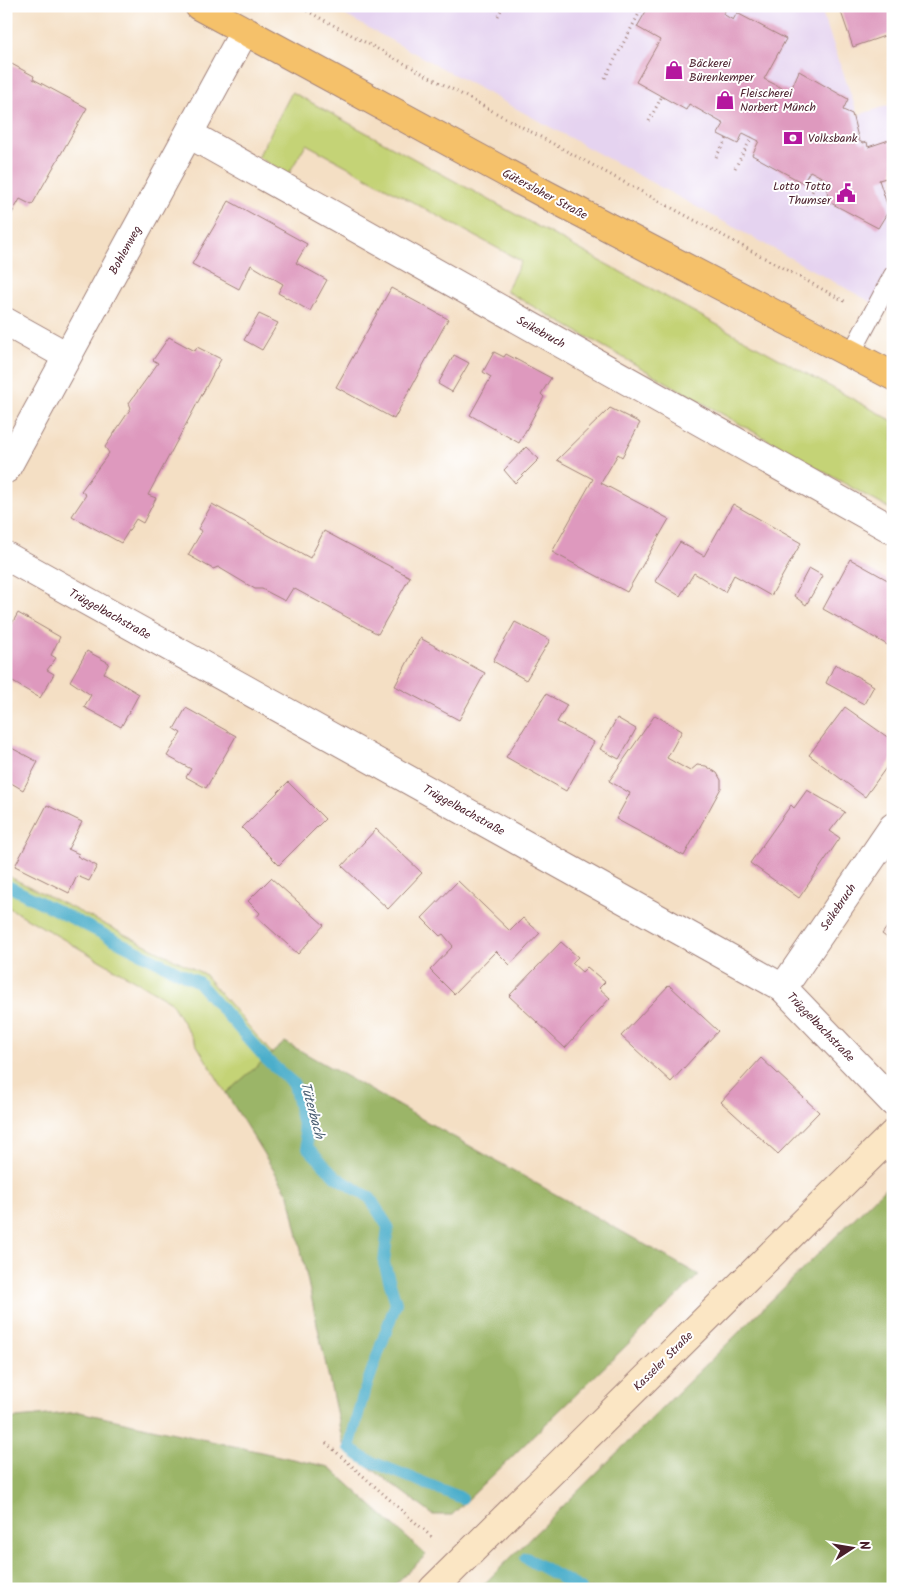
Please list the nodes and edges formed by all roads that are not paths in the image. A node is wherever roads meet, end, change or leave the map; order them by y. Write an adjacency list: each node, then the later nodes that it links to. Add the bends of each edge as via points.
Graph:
1 (199, 6): 2 (main road, Gütersloher Straße)
2 (244, 32): 3 (street, Bohlenweg); 6 (main road, Gütersloher Straße)
3 (189, 134): 7 (street, Bohlenweg); 10 (street, Seikebruch)
4 (893, 275): 6 (lane)
5 (6, 322): 7 (street)
6 (851, 354): 8 (main road, Gütersloher Straße)
7 (68, 356): 9 (street, Bohlenweg)
8 (893, 376)
9 (6, 469)
10 (893, 530)
11 (6, 556): 13 (street, Trüggelbachstraße)
12 (893, 827): 13 (street, Seikebruch)
13 (783, 988): 14 (street, Trüggelbachstraße)
14 (893, 1102)
15 (893, 1134): 16 (street, Kasseler Straße)
16 (433, 1589)

